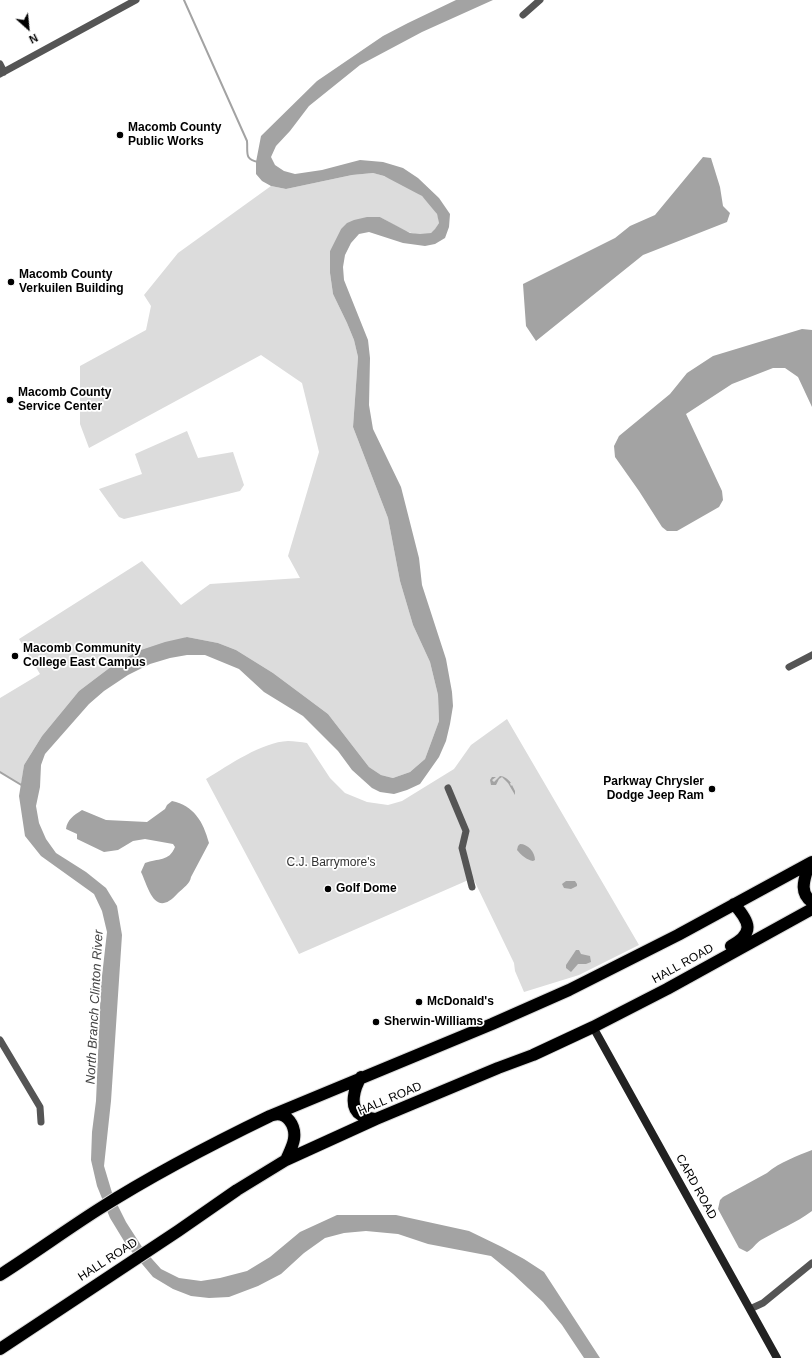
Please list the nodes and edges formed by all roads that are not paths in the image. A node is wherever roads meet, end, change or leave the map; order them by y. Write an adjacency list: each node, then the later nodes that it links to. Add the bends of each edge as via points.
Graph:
1 (136, 0): 5 (street)
2 (540, 0): 3 (street)
3 (523, 14)
4 (0, 64): 5 (street)
5 (2, 73)
6 (812, 655): 7 (street)
7 (789, 667)
8 (448, 788): 10 (street, via 466,831 462,848)
9 (810, 863): 11 (highway, via 803,884 804,893); 12 (highway)
10 (472, 887)
11 (812, 902)
12 (734, 904): 14 (highway, via 747,921 746,934 738,943 687,971); 17 (highway, via 569,990)
13 (812, 909): 14 (highway, HALL ROAD)
14 (676, 984): 15 (highway, HALL ROAD)
15 (593, 1027): 19 (highway, HALL ROAD, via 533,1055); 24 (street, CARD ROAD)
16 (0, 1040): 20 (street, via 40,1107)
17 (361, 1077): 18 (highway); 19 (highway, via 354,1092 355,1107 362,1116)
18 (270, 1116): 21 (highway, via 283,1115 288,1117 292,1124 294,1140); 23 (highway, via 151,1178 99,1209)
19 (376, 1119): 21 (highway, HALL ROAD)
20 (41, 1122)
21 (286, 1160): 25 (highway, HALL ROAD)
22 (812, 1263): 24 (street, via 763,1303)
23 (0, 1275)
24 (750, 1310): 26 (street, CARD ROAD)
25 (0, 1349)
26 (777, 1358)

